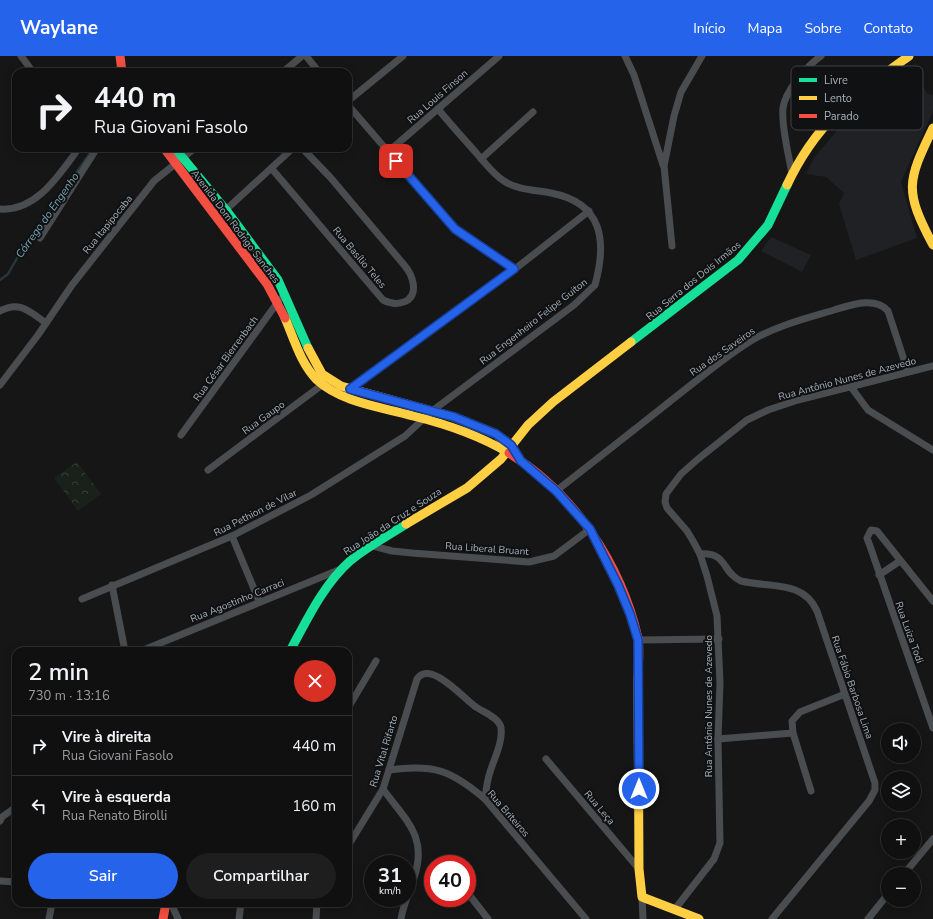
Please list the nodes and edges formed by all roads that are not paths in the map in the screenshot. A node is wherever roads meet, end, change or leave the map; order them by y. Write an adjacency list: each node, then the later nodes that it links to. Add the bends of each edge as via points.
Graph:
1 (21, 56): 13 (street)
2 (120, 56): 14 (main road)
3 (302, 56): 15 (street)
4 (306, 56): 16 (street)
5 (403, 56): 18 (street)
6 (499, 56): 19 (street, Rua Louis Finson)
7 (625, 56): 35 (street, via 634,75)
8 (702, 56): 35 (street, via 681,92)
9 (820, 56): 11 (street)
10 (909, 56): 12 (main road, Rua Serra dos Dois Irmãos)
11 (809, 66)
12 (895, 66)
13 (30, 68)
14 (122, 68)
15 (288, 68)
16 (316, 68)
17 (791, 88): 37 (street, via 783,108)
18 (352, 98)
19 (438, 109): 31 (street, Rua Louis Finson); 33 (street)
20 (352, 110): 31 (street)
21 (533, 112): 33 (street)
22 (933, 128): 43 (main road, via 913,175 912,193)
23 (821, 130): 37 (main road, Rua Serra dos Dois Irmãos)
24 (76, 152): 38 (street, via 53,183 38,196 17,207)
25 (94, 152): 42 (street)
26 (167, 152): 34 (main road, Avenida Dom Rodrigo Sanches)
27 (176, 152): 32 (main road, Avenida Dom Rodrigo Sanches)
28 (190, 152): 32 (street, Rua Itapipocaba)
29 (289, 152): 36 (street)
30 (306, 152): 36 (street, Rua Basílio Teles, via 405,266 414,288 405,302 392,304 383,300)
31 (388, 152): 45 (street, via 455,229)
32 (183, 158): 34 (street, Rua Itapipocaba); 39 (main road, Avenida Dom Rodrigo Sanches)
33 (481, 158): 40 (street, via 505,182 565,197)
34 (175, 164): 41 (main road, Avenida Dom Rodrigo Sanches); 49 (street, Rua Itapipocaba, via 154,181 72,285)
35 (664, 166): 44 (street)
36 (272, 169): 39 (street)
37 (792, 174): 59 (main road, Rua Serra dos Dois Irmãos, via 768,225 744,254 554,402 528,425)
38 (0, 209)
39 (226, 210): 41 (street); 46 (main road, Avenida Dom Rodrigo Sanches)
40 (589, 211): 45 (street); 56 (street, Rua Engenheiro Felipe Guiton, via 600,232 598,276 592,290)
41 (217, 218): 47 (main road, Avenida Dom Rodrigo Sanches, via 252,262)
42 (40, 238)
43 (933, 245)
44 (672, 246)
45 (514, 269): 55 (street)
46 (285, 294): 47 (street, Rua César Bierrenbach); 52 (main road, Avenida Dom Rodrigo Sanches)
47 (278, 302): 52 (main road, Avenida Dom Rodrigo Sanches, via 308,367); 58 (street, Rua César Bierrenbach)
48 (0, 311): 49 (street, via 10,306 18,306)
49 (46, 323): 53 (street, Rua Itapipocaba)
50 (933, 366): 51 (street, Rua Antônio Nunes de Azevedo)
51 (908, 372): 54 (street, Rua Antônio Nunes de Azevedo); 62 (street, Rua dos Saveiros, via 888,311 877,303 844,307 777,328 754,339 724,360)
52 (326, 382): 55 (main road, Avenida Dom Rodrigo Sanches); 61 (street, Rua Gaupo)
53 (0, 385)
54 (851, 387): 60 (street, via 868,410); 66 (street, Rua Antônio Nunes de Azevedo, via 798,400 747,420 681,474 666,494 666,505 687,531)
55 (346, 392): 56 (main road, Avenida Dom Rodrigo Sanches); 57 (main road, Avenida Dom Rodrigo Sanches)
56 (432, 411): 57 (street, Rua Engenheiro Felipe Guiton); 59 (main road, Avenida Dom Rodrigo Sanches, via 496,434)
57 (424, 419): 59 (main road, Avenida Dom Rodrigo Sanches); 64 (street, Rua Pethion de Vilar, via 405,436 311,495)
58 (181, 435)
59 (509, 448): 62 (main road, Avenida Dom Rodrigo Sanches); 65 (main road, Rua João da Cruz e Souza, via 488,472 466,488)
60 (933, 450)
61 (208, 470)
62 (556, 491): 63 (main road, Avenida Dom Rodrigo Sanches)
63 (590, 529): 65 (street, Rua Liberal Bruant, via 554,556 529,562 392,551); 75 (main road, Avenida Dom Rodrigo Sanches, via 618,585)
64 (232, 536): 70 (street, Rua Pethion de Vilar); 72 (street)
65 (373, 546): 68 (main road, Rua João da Cruz e Souza)
66 (700, 554): 74 (street, Rua Antônio Nunes de Azevedo, via 714,602); 80 (street, Rua Fábio Barbosa Lima, via 716,556 734,577 741,581 801,591 808,596 817,611)
67 (900, 560): 69 (street); 69 (street, Rua Luiza Todi, via 874,529 869,532 869,543); 73 (street)
68 (341, 569): 72 (street, Rua Agostinho Carraci); 78 (main road, Rua João da Cruz e Souza, via 319,600)
69 (879, 575): 82 (street, Rua Luiza Todi)
70 (112, 585): 71 (street, Rua Pethion de Vilar); 76 (street)
71 (82, 599)
72 (259, 601): 77 (street, Rua Agostinho Carraci)
73 (933, 601)
74 (719, 639): 75 (street); 84 (street, Rua Antônio Nunes de Azevedo)
75 (638, 640): 95 (main road, Avenida Dom Rodrigo Sanches)
76 (124, 647)
77 (150, 647)
78 (292, 647)
79 (376, 660): 81 (street)
80 (844, 694): 83 (street, via 798,714 792,720); 117 (street, Rua Fábio Barbosa Lima, via 875,784 874,790 869,801)
81 (352, 701)
82 (933, 728)
83 (794, 733): 84 (street); 88 (street)
84 (718, 739): 106 (street, Rua Antônio Nunes de Azevedo, via 718,851 705,873)
85 (546, 759): 95 (street, Rua Leça)
86 (390, 770): 87 (street, Rua Vital Rifarto); 89 (street, Rua Briteiros, via 423,768 443,771 456,776); 89 (street, Rua Vital Rifarto, via 395,745 417,679 424,673 436,674 471,704 493,717 502,728)
87 (383, 790): 93 (street, Rua Vital Rifarto); 112 (street, via 413,831 419,846 418,866)
88 (811, 791)
89 (485, 799): 114 (street, Rua Briteiros)
90 (12, 811): 91 (street)
91 (0, 821)
92 (933, 839): 94 (street)
93 (352, 840)
94 (910, 867)
95 (639, 869): 98 (main road, Avenida Dom Rodrigo Sanches)
96 (0, 881): 97 (street)
97 (12, 882)
98 (642, 897): 106 (main road); 115 (street, Avenida Dom Rodrigo Sanches)
99 (881, 903): 118 (street)
100 (476, 904): 113 (street)
101 (51, 907): 107 (street)
102 (165, 907): 108 (main road)
103 (173, 907): 109 (street)
104 (240, 907): 110 (street)
105 (317, 907): 111 (street)
106 (675, 910): 116 (main road)
107 (49, 919)
108 (163, 919)
109 (178, 919)
110 (239, 919)
111 (316, 919)
112 (401, 919)
113 (488, 919)
114 (586, 919)
115 (643, 919)
116 (699, 919)
117 (772, 919)
118 (868, 919)

